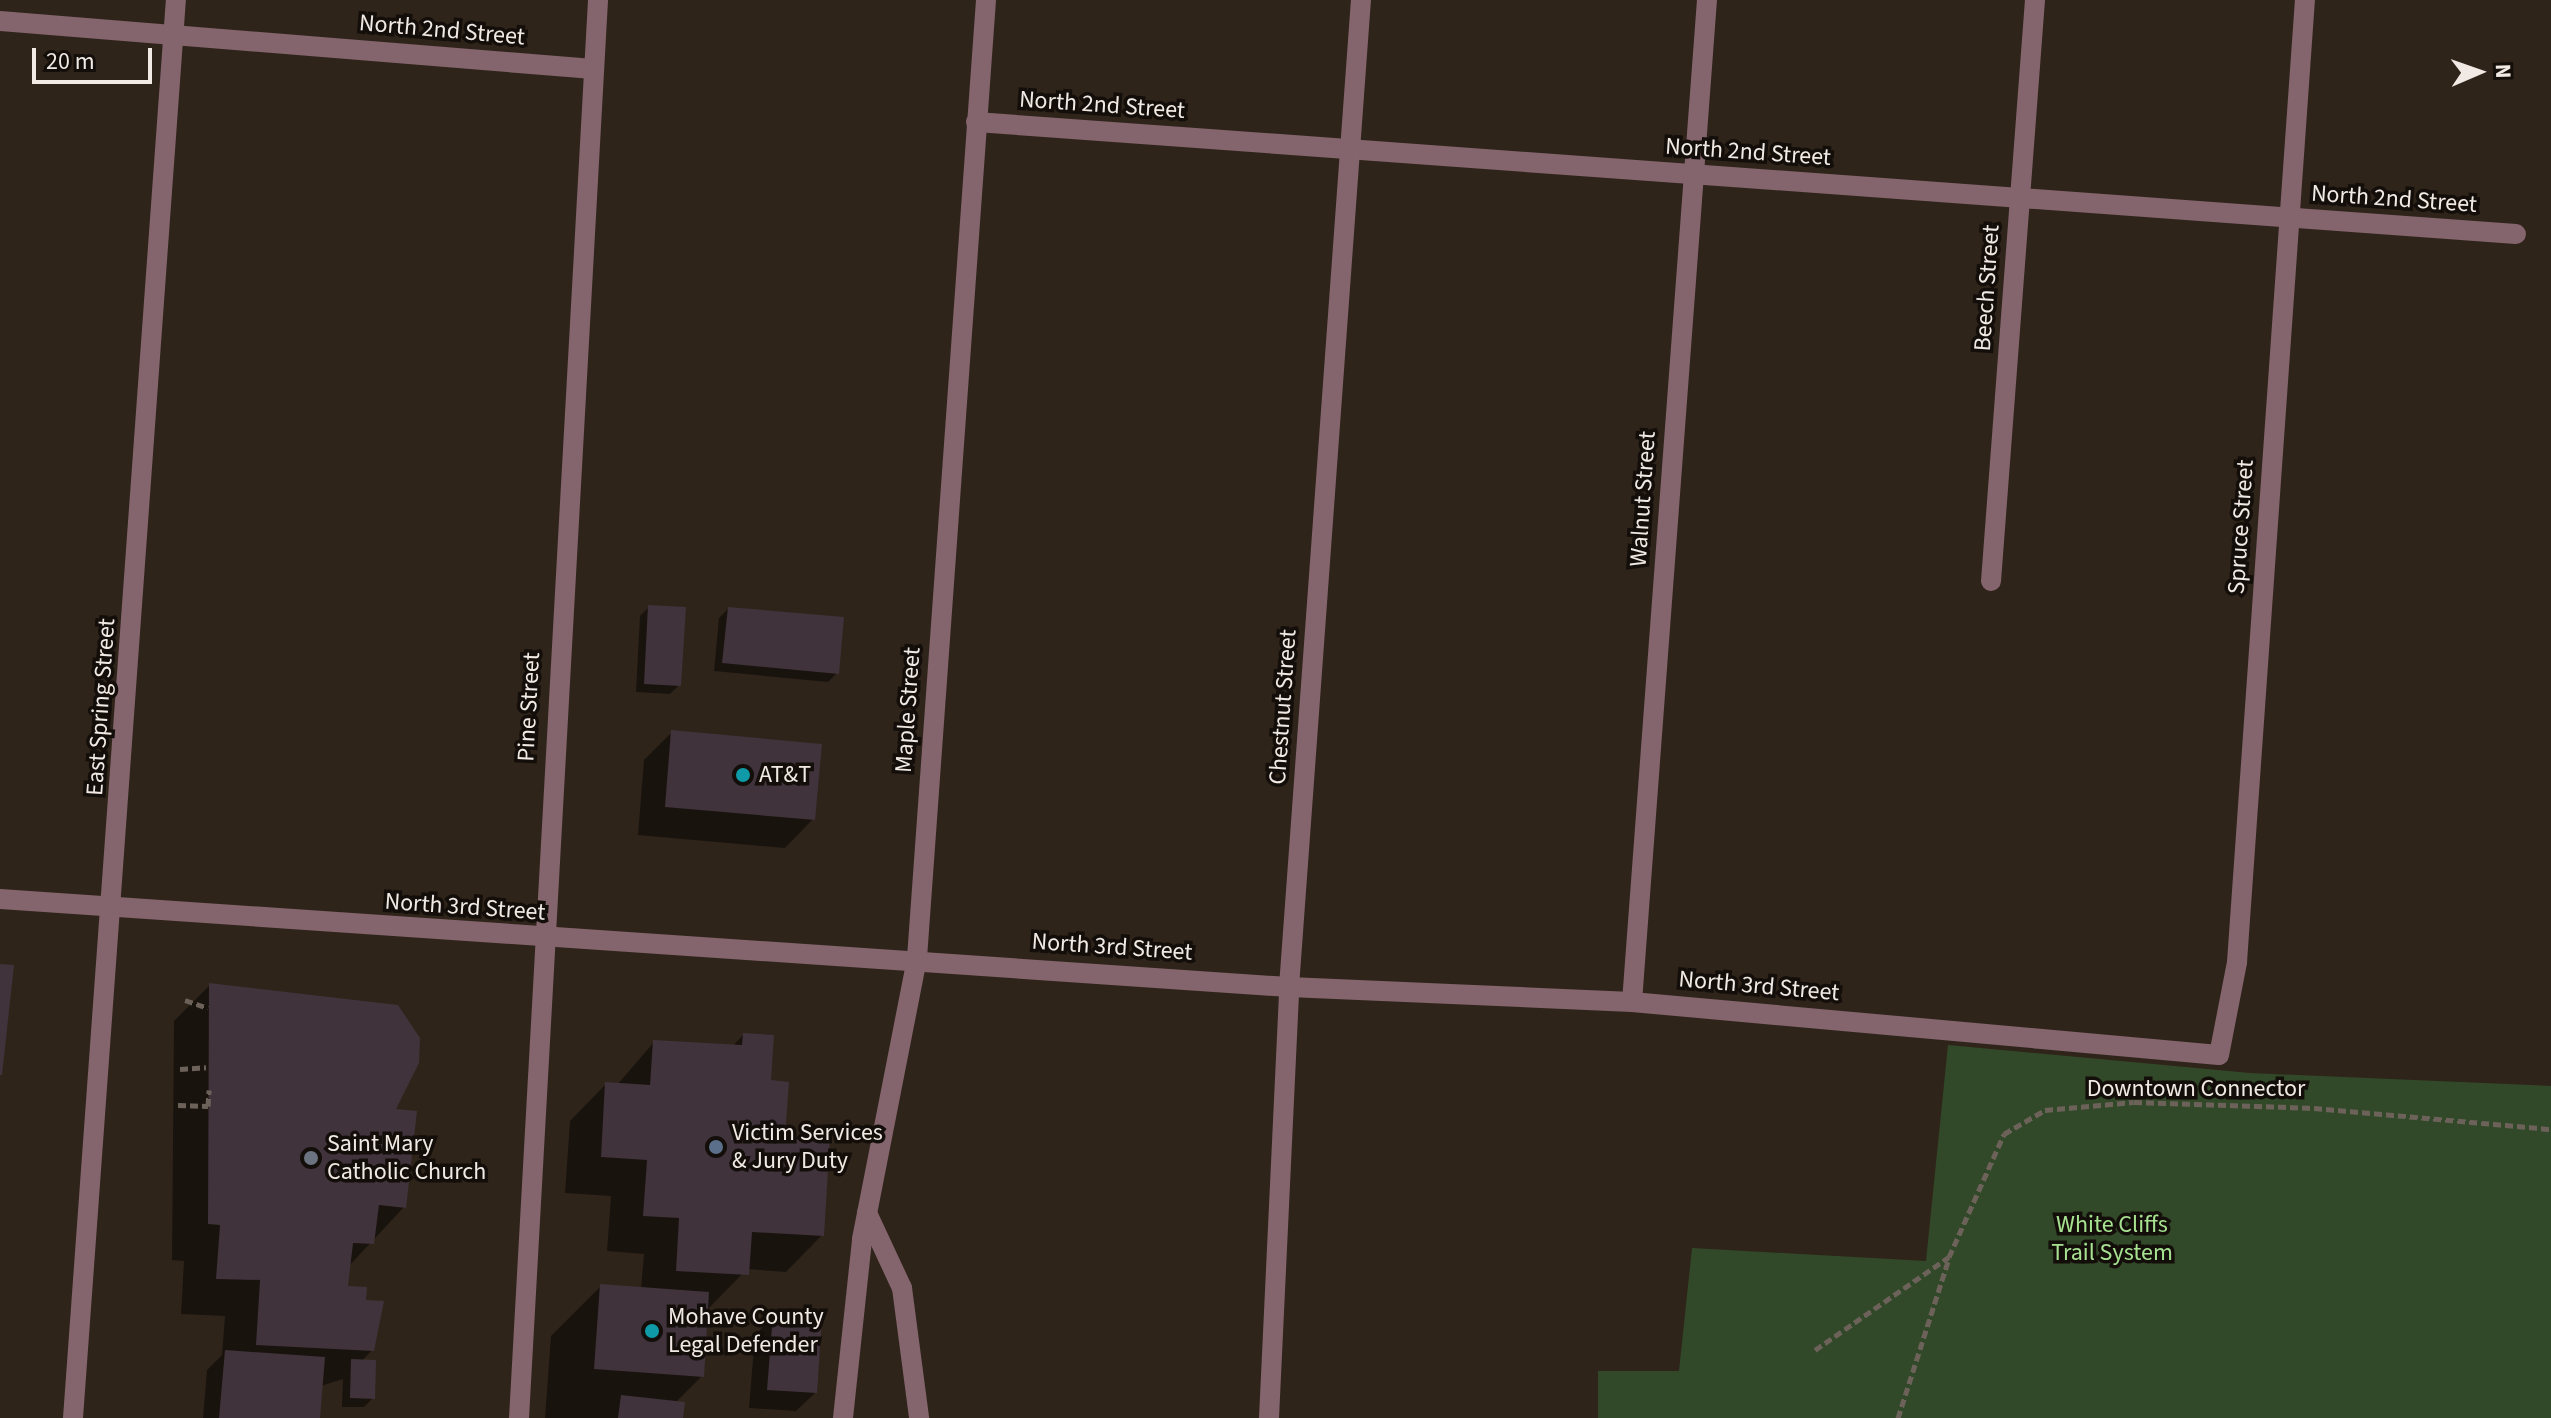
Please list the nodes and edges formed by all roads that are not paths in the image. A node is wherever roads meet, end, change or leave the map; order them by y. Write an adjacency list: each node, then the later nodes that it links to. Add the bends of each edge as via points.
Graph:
1 (176, 0): 9 (street, East Spring Street)
2 (598, 0): 10 (street, Pine Street)
3 (986, 0): 11 (street, Maple Street)
4 (1361, 0): 12 (street, Chestnut Street)
5 (1707, 0): 13 (street, Walnut Street)
6 (2035, 0): 14 (street, Beech Street)
7 (2305, 0): 15 (street, Spruce Street)
8 (0, 21): 9 (street, North 2nd Street)
9 (173, 33): 10 (street, North 2nd Street); 19 (street, East Spring Street)
10 (593, 69): 20 (street, Pine Street)
11 (976, 122): 12 (street, North 2nd Street); 21 (street, Maple Street)
12 (1349, 149): 13 (street, North 2nd Street); 22 (street, Chestnut Street)
13 (1693, 174): 14 (street, North 2nd Street); 23 (street, Walnut Street)
14 (2020, 197): 15 (street, North 2nd Street); 17 (street, Beech Street)
15 (2289, 217): 16 (street, North 2nd Street); 24 (street, Spruce Street, via 2237,962)
16 (2516, 234)
17 (1991, 581)
18 (0, 899): 19 (street, North 3rd Street)
19 (111, 908): 20 (street, North 3rd Street); 26 (street, East Spring Street)
20 (545, 938): 21 (street, North 3rd Street); 27 (street, Pine Street)
21 (917, 958): 22 (street, North 3rd Street); 25 (street, Maple Street)
22 (1289, 987): 23 (street, North 3rd Street); 30 (street, Chestnut Street)
23 (1632, 1002): 24 (street, North 3rd Street)
24 (2219, 1055)
25 (867, 1213): 28 (street, Maple Street); 29 (street, via 902,1288)
26 (73, 1418)
27 (519, 1418)
28 (843, 1418)
29 (919, 1418)
30 (1269, 1418)

